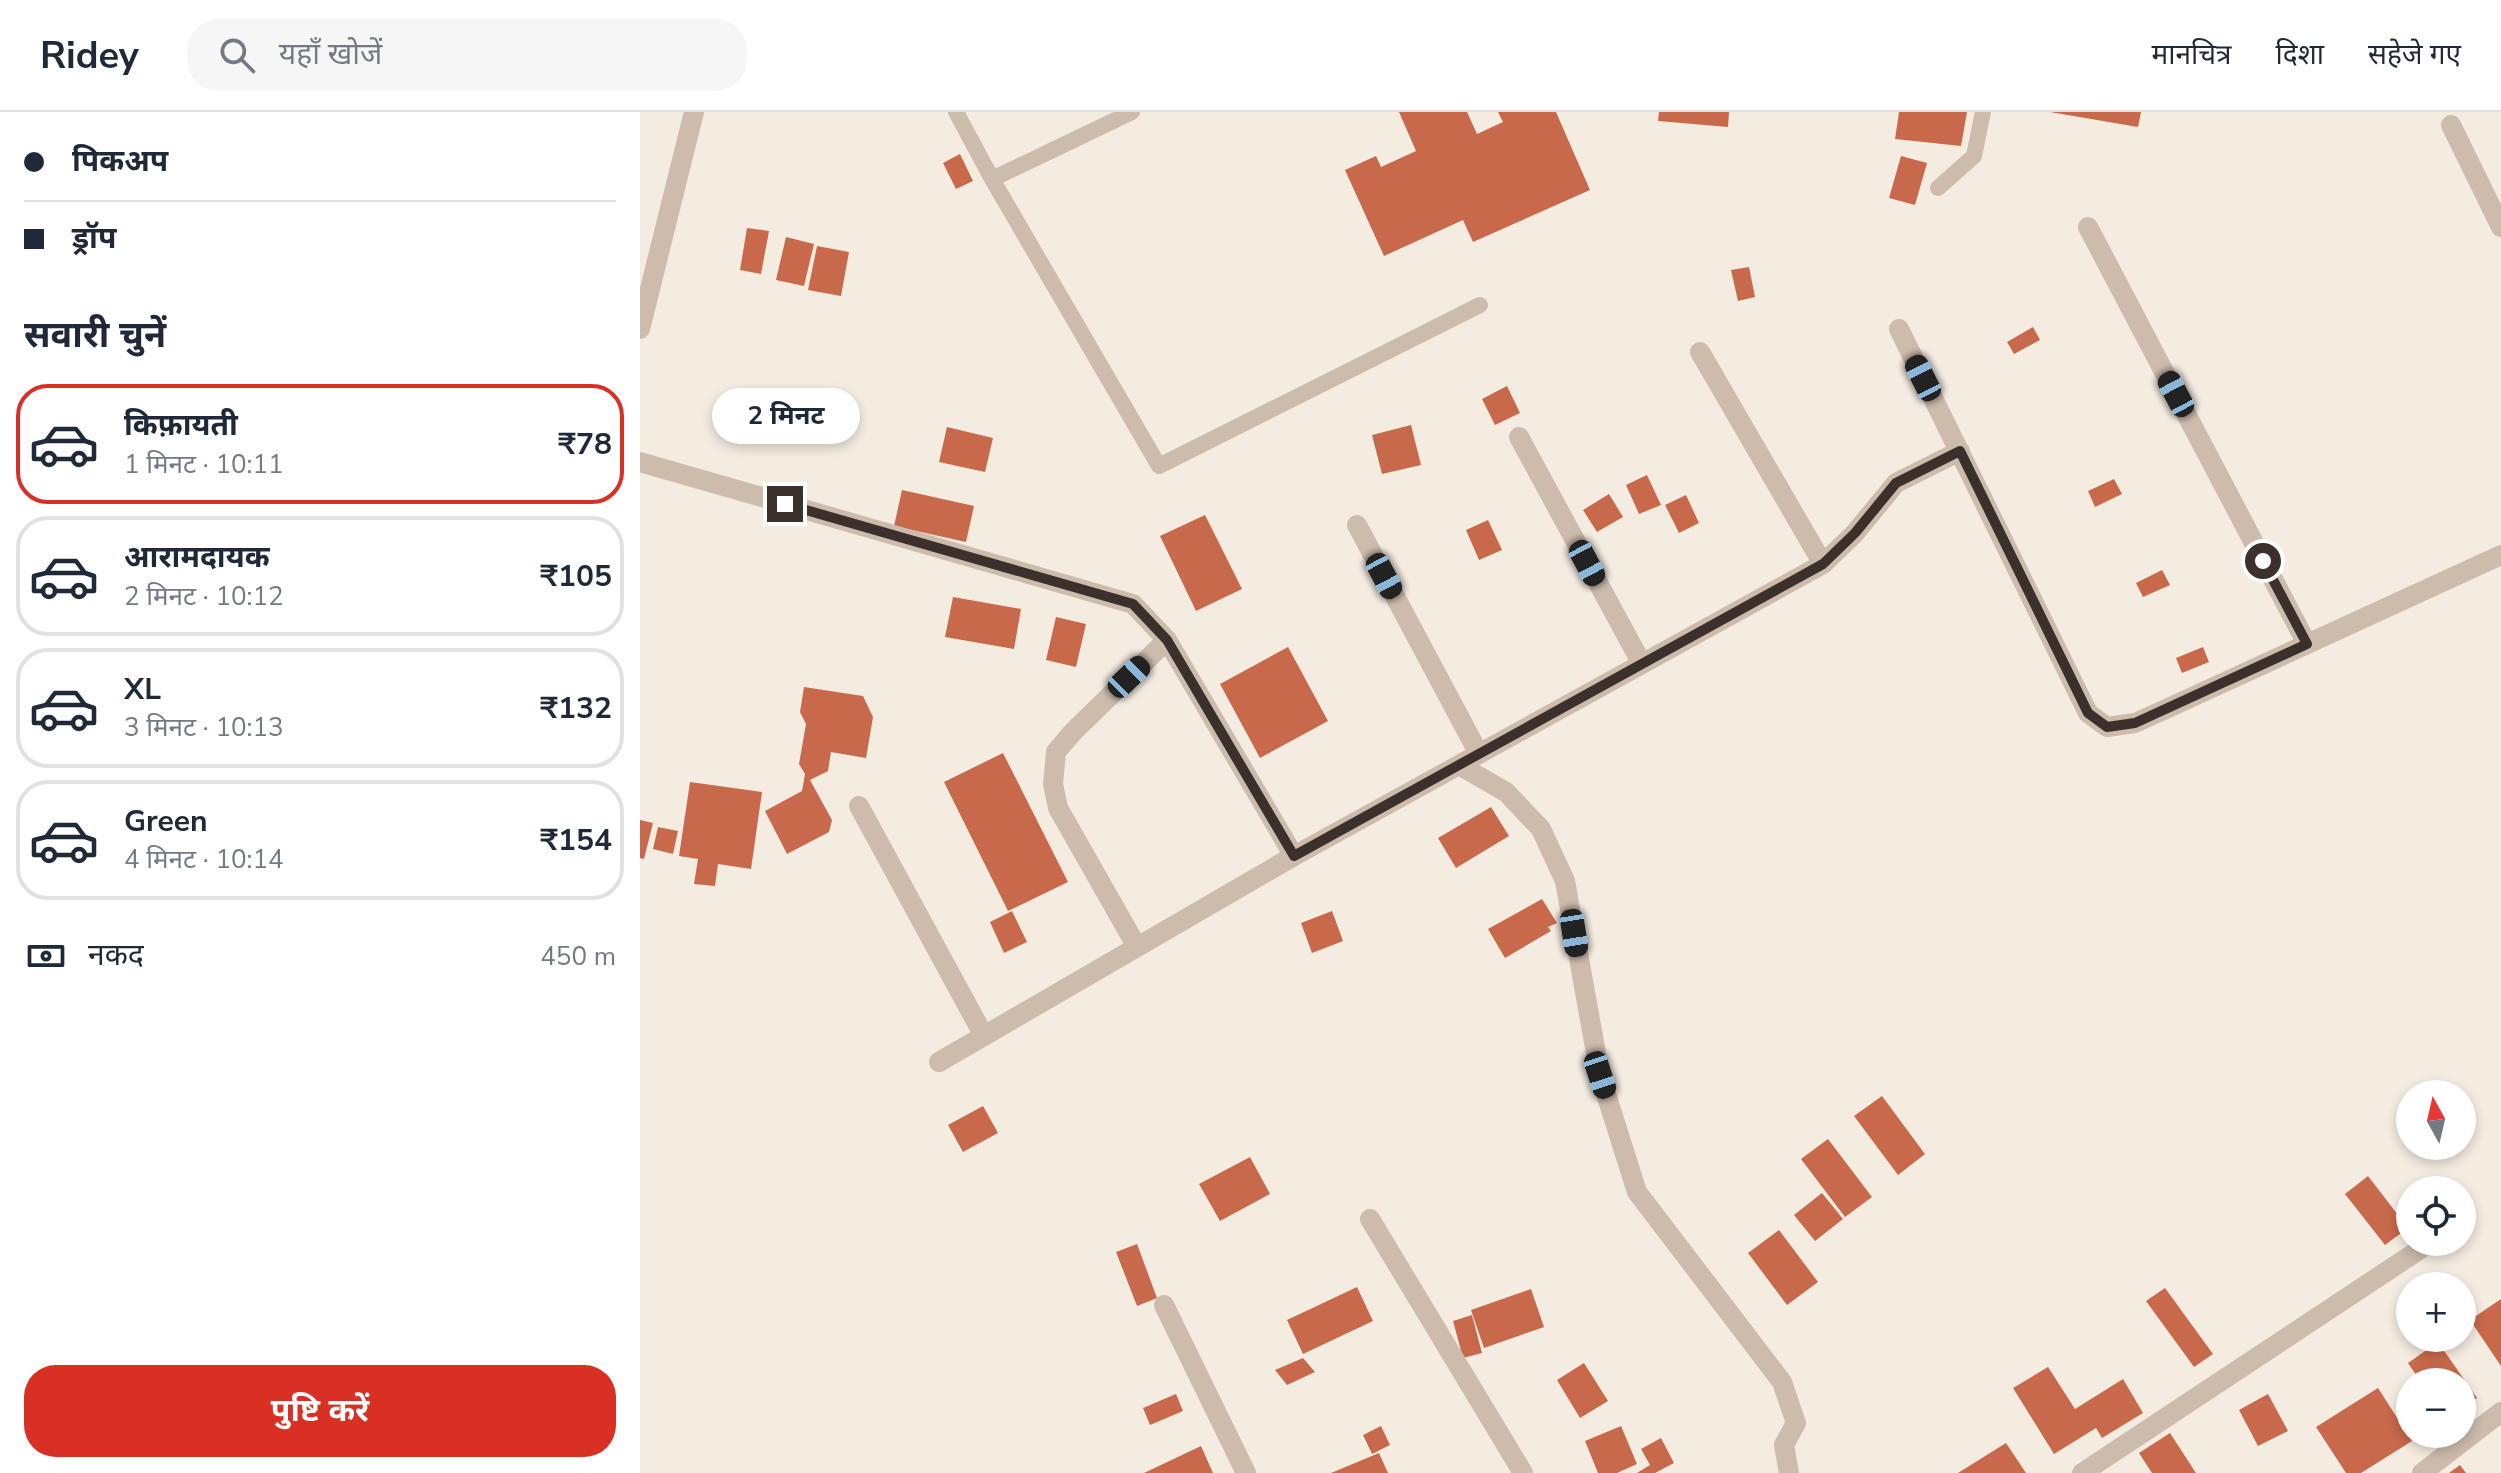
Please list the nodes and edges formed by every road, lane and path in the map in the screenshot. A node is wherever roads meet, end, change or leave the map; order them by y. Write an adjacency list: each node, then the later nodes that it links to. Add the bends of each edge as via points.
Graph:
1 (694, 112): 11 (street)
2 (956, 112): 6 (lane)
3 (1132, 112): 6 (lane)
4 (1983, 112): 7 (lane, via 1974,156)
5 (2451, 125): 9 (street)
6 (992, 179): 10 (lane, via 1159,466)
7 (1938, 188)
8 (2088, 227): 21 (street)
9 (2501, 227)
10 (1480, 305)
11 (640, 329)
12 (1899, 329): 15 (street)
13 (1700, 352): 19 (street)
14 (1519, 437): 22 (street)
15 (1960, 451): 19 (street, via 1896,483); 21 (street, via 2088,713 2107,727 2135,723)
16 (640, 462): 20 (street, via 1133,604)
17 (1357, 525): 23 (street)
18 (2501, 555): 21 (street)
19 (1823, 564): 22 (street)
20 (1167, 640): 26 (street); 27 (street, via 1056,752 1053,784 1058,808)
21 (2307, 644)
22 (1642, 664): 23 (street)
23 (1479, 754): 24 (street)
24 (1459, 765): 26 (street); 36 (street, via 1506,792 1541,829 1565,881 1600,1075 1637,1192 1782,1382 1796,1423 1784,1445)
25 (859, 806): 28 (street)
26 (1294, 856): 27 (street)
27 (1137, 947): 28 (street)
28 (984, 1036): 29 (street)
29 (939, 1062)
30 (1370, 1219): 35 (street)
31 (2410, 1256): 37 (street)
32 (1164, 1305): 34 (street)
33 (2501, 1412): 38 (street)
34 (1246, 1473)
35 (1523, 1473)
36 (1789, 1473)
37 (2082, 1473)
38 (2422, 1473)

